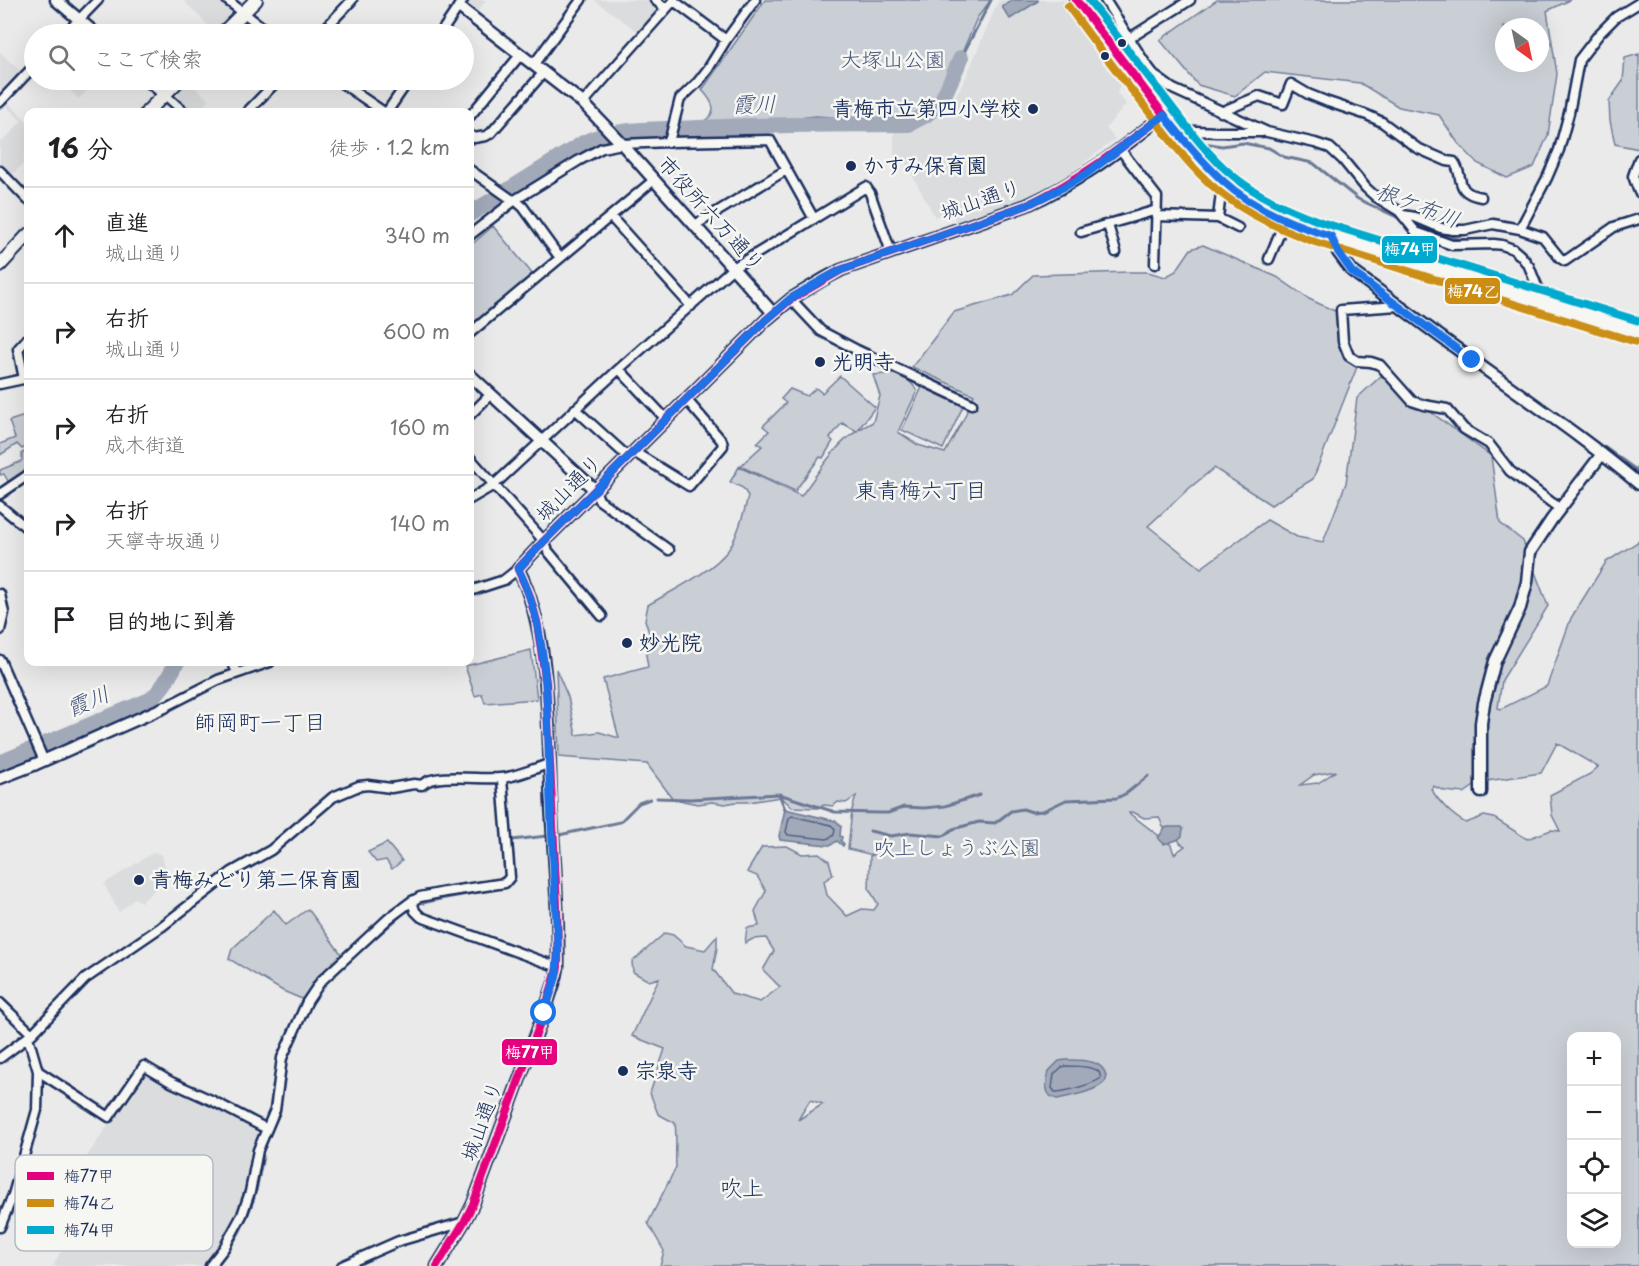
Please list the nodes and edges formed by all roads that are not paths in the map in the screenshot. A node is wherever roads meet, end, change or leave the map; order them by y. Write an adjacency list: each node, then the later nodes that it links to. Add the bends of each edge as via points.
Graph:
1 (56, 0): 17 (street)
2 (98, 0): 17 (street)
3 (227, 0): 16 (street)
4 (256, 0): 16 (main road)
5 (352, 0): 22 (street)
6 (581, 0): 27 (street)
7 (655, 0): 15 (street)
8 (674, 0): 15 (street); 25 (street)
9 (755, 0): 25 (street)
10 (1076, 0): 45 (main road)
11 (1105, 0): 24 (street)
12 (1190, 0): 24 (street)
13 (458, 2): 23 (street); 26 (street)
14 (1639, 3): 72 (street, via 1616,17 1579,60 1559,150)
15 (666, 9): 37 (street)
16 (243, 13): 20 (main road); 21 (street)
17 (79, 20): 18 (street); 19 (street)
18 (75, 24)
19 (84, 24)
20 (232, 24)
21 (258, 24)
22 (329, 24)
23 (446, 24)
24 (1130, 38): 44 (street, via 1155,76)
25 (726, 40): 49 (street, via 698,82 680,99)
26 (520, 54): 27 (street); 43 (street)
27 (534, 64): 28 (street)
28 (544, 72): 37 (street); 48 (street, via 491,133)
29 (24, 77): 36 (street)
30 (159, 90): 35 (street)
31 (168, 90): 35 (main road)
32 (268, 90): 40 (street)
33 (352, 90): 41 (street)
34 (402, 90): 42 (street)
35 (164, 94): 38 (main road); 39 (street)
36 (0, 102)
37 (583, 104): 50 (street, 市役所六万通り)
38 (151, 108)
39 (180, 108)
40 (251, 108)
41 (379, 108)
42 (388, 108)
43 (474, 111)
44 (1221, 112): 47 (street); 60 (street, via 1259,96 1283,104 1291,84 1382,122 1417,148 1454,162 1463,189)
45 (1164, 115): 46 (main road); 51 (street, 城山通り)
46 (1176, 130): 47 (street); 57 (main road)
47 (1267, 132): 63 (street, via 1330,148 1366,188)
48 (474, 138)
49 (670, 140): 50 (street); 53 (street, via 770,140)
50 (620, 143): 56 (street, 市役所六万通り); 61 (street, via 594,152)
51 (1120, 149): 62 (street, via 1157,197); 77 (street, 城山通り, via 1048,196)
52 (1639, 159): 58 (street, via 1634,176)
53 (786, 170): 64 (street); 69 (street)
54 (0, 171): 59 (street)
55 (474, 173): 61 (street)
56 (654, 180): 65 (street); 69 (street, 市役所六万通り)
57 (1224, 183): 66 (street); 68 (main road)
58 (1639, 192)
59 (24, 196)
60 (1480, 197)
61 (513, 199): 73 (street); 79 (street)
62 (1157, 213): 66 (street); 70 (street); 81 (street)
63 (1403, 214): 72 (street, via 1453,230 1493,224); 85 (street, via 1416,232 1447,244 1494,244 1513,249 1529,266)
64 (812, 216): 77 (street, via 866,187); 83 (street)
65 (611, 217): 79 (street); 86 (street)
66 (1218, 218): 71 (street)
67 (1639, 219): 72 (street, via 1614,227 1565,261 1543,237)
68 (1285, 220): 75 (main road); 80 (street)
69 (695, 225): 83 (street, 市役所六万通り)
70 (1108, 225): 74 (street); 78 (street)
71 (1238, 228)
72 (1520, 230)
73 (474, 231)
74 (1081, 232)
75 (1331, 236): 85 (main road); 87 (street, via 1352,272)
76 (24, 240): 82 (main road)
77 (891, 252): 84 (street, 城山通り, via 841,270)
78 (1116, 252)
79 (560, 258): 90 (street)
80 (1269, 259)
81 (1155, 264)
82 (0, 265)
83 (731, 265): 86 (street); 88 (street, 市役所六万通り)
84 (790, 299): 88 (street, 城山通り); 99 (street, via 821,331)
85 (1542, 302): 89 (main road)
86 (690, 306): 92 (street)
87 (1398, 306): 105 (street); 114 (street, via 1341,310 1348,356 1380,365 1412,401 1447,409 1464,429 1489,444 1510,471)
88 (773, 313): 98 (street, 城山通り)
89 (1637, 326)
90 (474, 330)
91 (24, 342): 93 (street, via 18,349)
92 (619, 369): 100 (street); 102 (street)
93 (24, 372)
94 (24, 379): 96 (street)
95 (474, 379): 97 (street)
96 (0, 384)
97 (490, 394): 101 (street); 103 (street)
98 (686, 399): 102 (street, 城山通り); 104 (street, via 723,446 689,486)
99 (972, 404)
100 (575, 409): 103 (street); 104 (street)
101 (474, 411)
102 (666, 419): 104 (street, 城山通り)
103 (541, 441): 109 (street); 110 (street)
104 (631, 454): 110 (street, 城山通り)
105 (1602, 454): 108 (street); 114 (street)
106 (474, 462): 109 (street)
107 (24, 478): 111 (street)
108 (1639, 484)
109 (494, 485): 112 (street); 116 (street)
110 (595, 490): 116 (street, 城山通り); 117 (street, via 599,500)
111 (0, 494)
112 (474, 497)
113 (0, 506): 115 (street)
114 (1560, 509): 132 (street, via 1530,552 1520,608 1490,676 1482,712)
115 (24, 526)
116 (544, 541): 118 (street, 城山通り); 121 (street)
117 (669, 550)
118 (518, 569): 119 (street, via 504,580); 129 (street, 城山通り, via 540,642)
119 (474, 590)
120 (0, 594): 122 (street, via 4,614)
121 (602, 616)
122 (0, 630)
123 (0, 660): 128 (street)
124 (234, 666): 126 (street)
125 (257, 666): 126 (street)
126 (237, 672): 127 (street)
127 (165, 707): 128 (street)
128 (42, 757): 130 (street)
129 (549, 764): 131 (street); 134 (street, 城山通り)
130 (0, 778)
131 (502, 778): 133 (street, via 510,877 505,883); 136 (street, via 446,778 391,788 359,786 333,797 271,850 232,872 85,979)
132 (1481, 792)
133 (412, 901): 134 (street, via 421,917); 139 (street, via 325,975 314,990 282,1058 275,1110)
134 (558, 967): 142 (street, 城山通り)
135 (0, 1003): 136 (street)
136 (30, 1036): 137 (street); 138 (street)
137 (0, 1058)
138 (38, 1071): 139 (street, via 109,1117 144,1066); 140 (street, via 37,1110)
139 (267, 1129): 144 (street, via 242,1215)
140 (24, 1155)
141 (15, 1187): 143 (street)
142 (464, 1222): 145 (street, via 399,1241); 146 (street, 城山通り)
143 (0, 1227)
144 (210, 1266)
145 (342, 1266)
146 (437, 1266)

